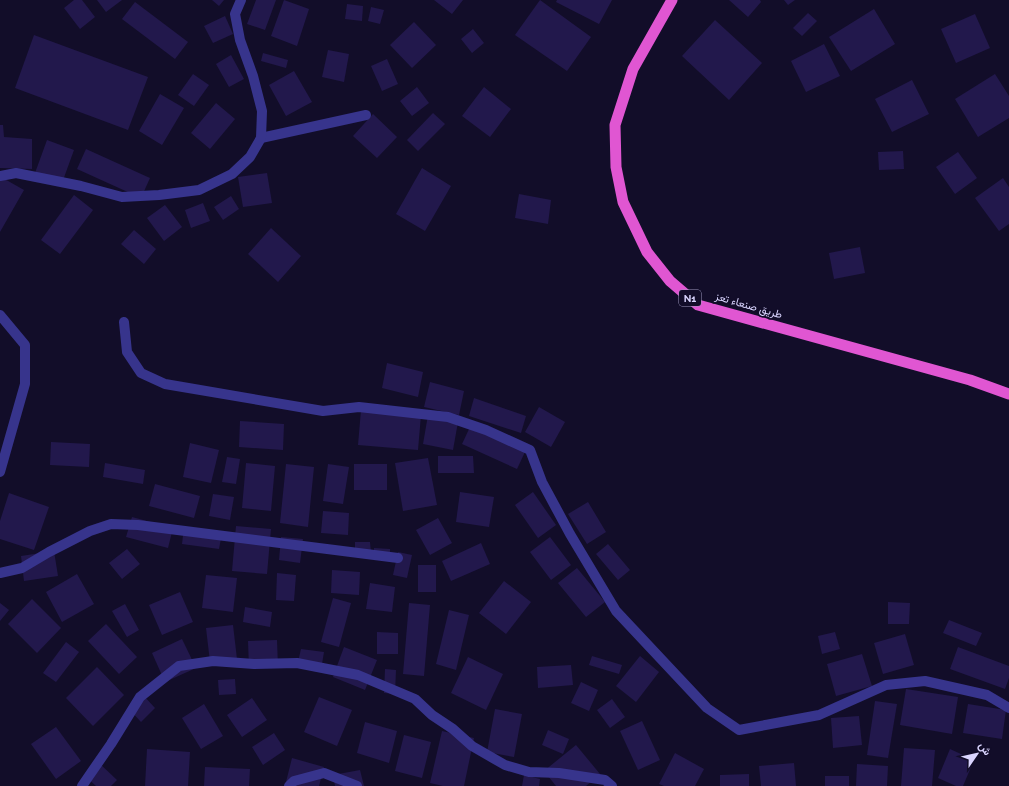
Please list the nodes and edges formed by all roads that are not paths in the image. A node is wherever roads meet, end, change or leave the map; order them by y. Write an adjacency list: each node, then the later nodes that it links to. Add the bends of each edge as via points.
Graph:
1 (241, 0): 4 (street, via 235,14 240,40 262,111)
2 (672, 0): 8 (highway, طريق صنعاء تعز / N1, via 633,69 615,125 616,166 623,202 647,252 670,281 698,305 970,380)
3 (366, 115): 4 (street)
4 (261, 138): 5 (street, via 250,157 232,174 199,190 122,197 16,173)
5 (0, 176)
6 (0, 315): 9 (street, via 25,345 25,384)
7 (124, 322): 12 (street, via 127,352 140,373 165,384 323,411 359,407 448,417 486,430 530,450 545,489 616,611 707,708 739,730 819,715 886,685 925,681 987,695)
8 (1009, 394)
9 (0, 472)
10 (398, 558): 11 (street, via 138,525 111,524 90,531 22,568)
11 (0, 573)
12 (1009, 708)
13 (82, 786): 16 (street, via 112,744 140,697 179,666 213,661 254,664 297,663 358,675 414,699 472,746 505,764 529,772 559,773 605,780)
14 (289, 786): 15 (street, via 294,781 324,773)
15 (357, 786)
16 (612, 786)

